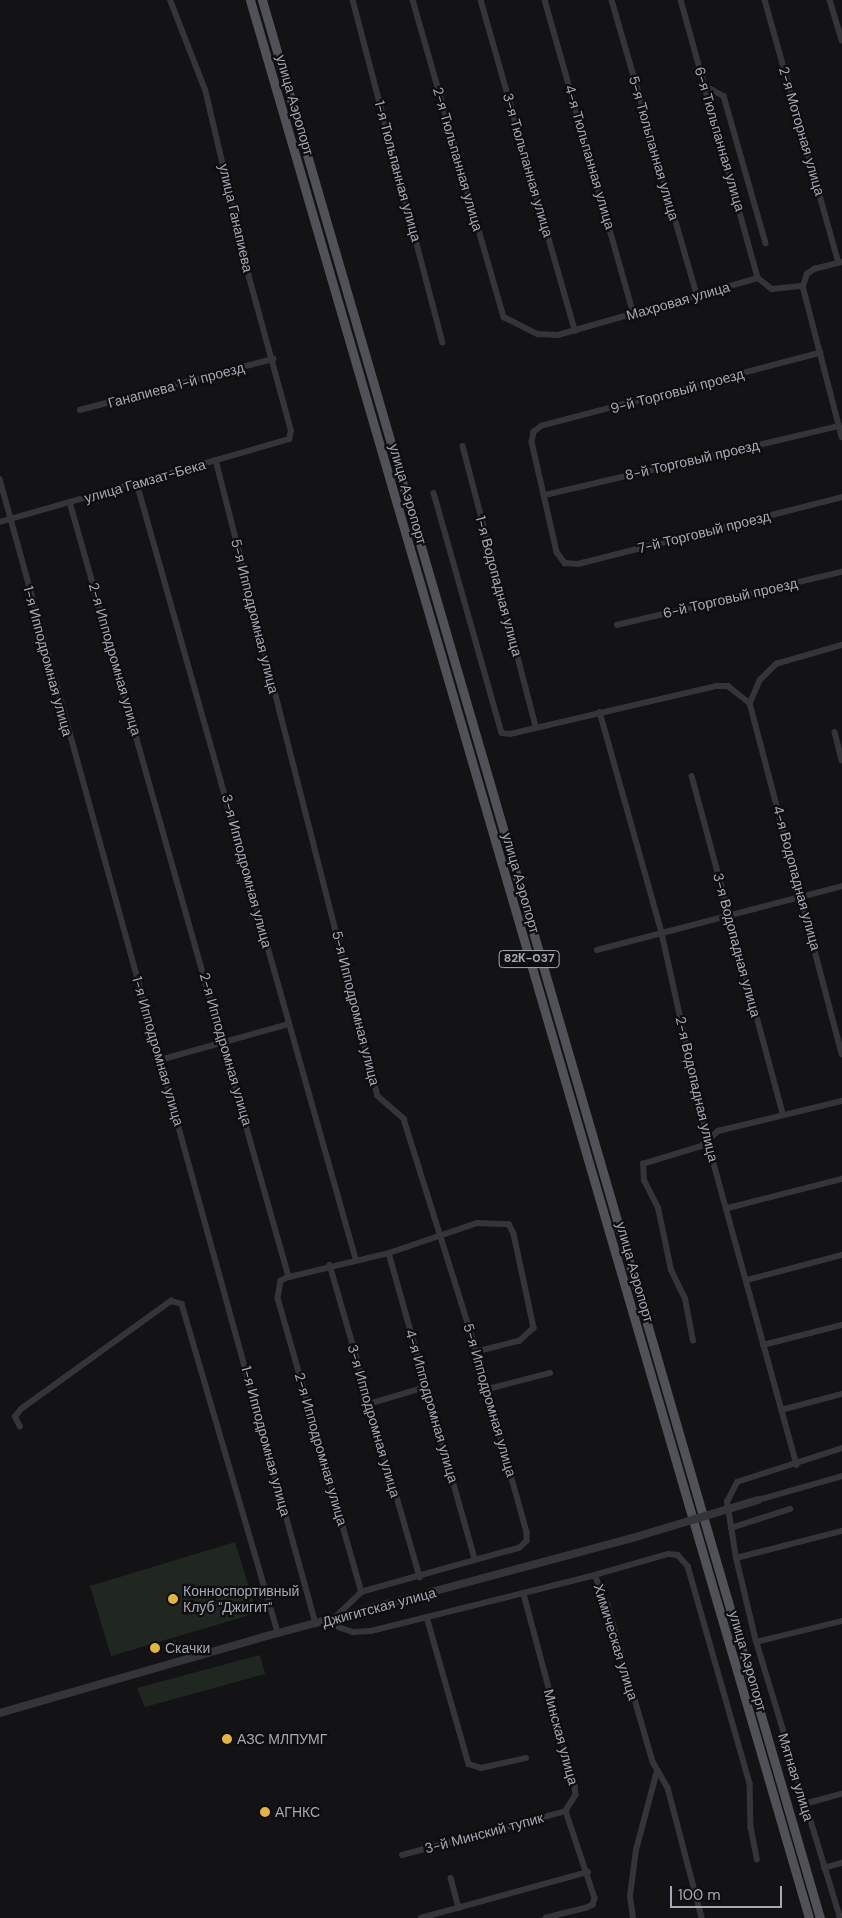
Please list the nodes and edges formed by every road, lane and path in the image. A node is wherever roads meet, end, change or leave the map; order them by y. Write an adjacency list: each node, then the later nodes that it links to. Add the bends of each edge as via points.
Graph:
1 (170, 0): 24 (street, улица Ганапиева, via 204,90 249,277)
2 (250, 0): 115 (main road, улица Аэропорт / 82К-037)
3 (262, 0): 116 (main road, улица Аэропорт)
4 (353, 0): 22 (street, 1-я Тюльпанная улица)
5 (413, 0): 20 (street, 2-я Тюльпанная улица)
6 (481, 0): 21 (street, 3-я Тюльпанная улица)
7 (545, 0): 19 (street, 4-я Тюльпанная улица)
8 (612, 0): 18 (street, 5-я Тюльпанная улица)
9 (681, 0): 13 (street, 6-я Тюльпанная улица)
10 (765, 0): 15 (street, 2-я Моторная улица)
11 (830, 0): 12 (street)
12 (842, 40)
13 (705, 86): 14 (street, via 724,96); 16 (street, 6-я Тюльпанная улица)
14 (766, 243)
15 (840, 262): 17 (street, via 814,269 807,274)
16 (758, 278): 17 (street, via 772,289); 18 (street, Махровая улица)
17 (803, 286): 23 (street)
18 (697, 295): 19 (street, Махровая улица)
19 (634, 314): 21 (street, Махровая улица)
20 (504, 317): 21 (street, Махровая улица, via 538,334)
21 (575, 331)
22 (443, 342)
23 (821, 353): 26 (street); 34 (street, 9-й Торговый проезд, via 542,426 534,432 532,442)
24 (273, 359): 25 (street, Ганапиева 1-й проезд); 28 (street, улица Ганапиева, via 291,430)
25 (80, 410)
26 (839, 426): 27 (street); 34 (street, 8-й Торговый проезд)
27 (842, 437)
28 (289, 439): 30 (street, улица Гамзат-Бека)
29 (463, 446): 44 (street, 1-я Водопадная улица)
30 (216, 460): 32 (street, улица Гамзат-Бека); 62 (street, 5-я Ипподромная улица, via 378,1096 404,1119)
31 (0, 479): 37 (street, 1-я Ипподромная улица)
32 (137, 483): 36 (street, улица Гамзат-Бека); 53 (street, 3-я Ипподромная улица)
33 (434, 493): 44 (street, via 498,726 502,733 510,734)
34 (546, 495): 35 (street, 7-й Торговый проезд, via 557,552 565,562 578,564)
35 (842, 497)
36 (70, 502): 37 (street, улица Гамзат-Бека); 54 (street, 2-я Ипподромная улица)
37 (10, 519): 38 (street, улица Гамзат-Бека); 56 (street, 1-я Ипподромная улица)
38 (0, 522)
39 (842, 572): 40 (street, 6-й Торговый проезд)
40 (617, 625)
41 (842, 645): 42 (street, via 776,664 764,675)
42 (750, 703): 43 (street, via 728,686 717,686); 49 (street, 4-я Водопадная улица)
43 (600, 712): 44 (street); 51 (street, 2-я Водопадная улица)
44 (536, 726)
45 (835, 732): 46 (street)
46 (842, 760)
47 (692, 776): 50 (street, 3-я Водопадная улица)
48 (842, 886): 49 (street)
49 (802, 896): 50 (street); 55 (street, 4-я Водопадная улица)
50 (730, 915): 51 (street); 58 (street, 3-я Водопадная улица)
51 (662, 933): 52 (street); 59 (street, 2-я Водопадная улица)
52 (597, 950)
53 (289, 1024): 54 (street); 65 (street, 3-я Ипподромная улица)
54 (224, 1042): 56 (street); 67 (street, 2-я Ипподромная улица)
55 (842, 1054)
56 (160, 1060): 95 (street, 1-я Ипподромная улица)
57 (842, 1100): 58 (street)
58 (783, 1114): 59 (street, via 718,1131)
59 (708, 1142): 61 (street, 2-я Водопадная улица); 70 (street, via 643,1164 641,1170 647,1191 658,1208 671,1270 685,1298)
60 (842, 1179): 61 (street)
61 (728, 1208): 68 (street, 2-я Водопадная улица)
62 (441, 1238): 63 (street); 72 (street, 5-я Ипподромная улица); 72 (street, via 489,1221 509,1224 512,1228 534,1328 520,1341)
63 (389, 1253): 65 (street); 74 (street, 4-я Ипподромная улица)
64 (842, 1255): 68 (street)
65 (356, 1259): 66 (street)
66 (330, 1265): 67 (street); 77 (street, 3-я Ипподромная улица)
67 (289, 1277): 91 (street, 2-я Ипподромная улица, via 281,1281 278,1298)
68 (747, 1280): 71 (street, 2-я Водопадная улица)
69 (842, 1325): 71 (street)
70 (693, 1341)
71 (763, 1345): 78 (street, 2-я Водопадная улица)
72 (478, 1352): 75 (street, 5-я Ипподромная улица)
73 (550, 1373): 75 (street)
74 (426, 1387): 77 (street); 88 (street, 4-я Ипподромная улица)
75 (488, 1389): 88 (street, 5-я Ипподромная улица, via 527,1541 520,1548)
76 (842, 1394): 78 (street)
77 (369, 1404): 90 (street, 3-я Ипподромная улица)
78 (781, 1410): 81 (street, 2-я Водопадная улица)
79 (20, 1427): 96 (street, via 15,1417 21,1409 171,1301 182,1304)
80 (842, 1448): 81 (street, Мятная улица)
81 (797, 1465): 85 (street, Мятная улица, via 737,1482 727,1502)
82 (842, 1476): 83 (street)
83 (758, 1500): 95 (street, Джигитская улица, bridge)
84 (790, 1509): 85 (street)
85 (731, 1528): 87 (street, Мятная улица)
86 (842, 1531): 87 (street)
87 (736, 1558): 97 (street, Мятная улица)
88 (475, 1559): 90 (street)
89 (595, 1575): 92 (street, Химическая улица); 100 (street, Химическая улица, via 608,1606); 105 (street, via 668,1554 678,1555 688,1566 750,1784 751,1827)
90 (420, 1577): 91 (street)
91 (362, 1592): 95 (street)
92 (524, 1594): 93 (street, Химическая улица); 103 (street, Минская улица, via 575,1786 576,1795)
93 (427, 1617): 95 (street, Химическая улица, via 354,1632); 99 (street, via 469,1764 482,1768)
94 (842, 1621): 97 (street)
95 (324, 1622): 96 (street, Джигитская улица)
96 (278, 1633): 98 (street, Джигитская улица)
97 (756, 1642): 102 (street, Мятная улица)
98 (0, 1714)
99 (526, 1758)
100 (657, 1771): 113 (street, via 636,1850 630,1896); 114 (street, Химическая улица, via 668,1788)
101 (842, 1794): 102 (street)
102 (804, 1804): 107 (street, Мятная улица)
103 (566, 1811): 104 (street, 3-й Минский тупик); 108 (street)
104 (402, 1855)
105 (757, 1859)
106 (842, 1863): 107 (street)
107 (824, 1868): 117 (street, Мятная улица)
108 (588, 1872): 110 (street); 112 (street, via 595,1898 593,1905)
109 (451, 1878): 110 (street)
110 (459, 1908): 111 (street)
111 (421, 1918)
112 (546, 1918)
113 (633, 1918)
114 (702, 1918)
115 (809, 1918)
116 (820, 1918)
117 (840, 1918)

